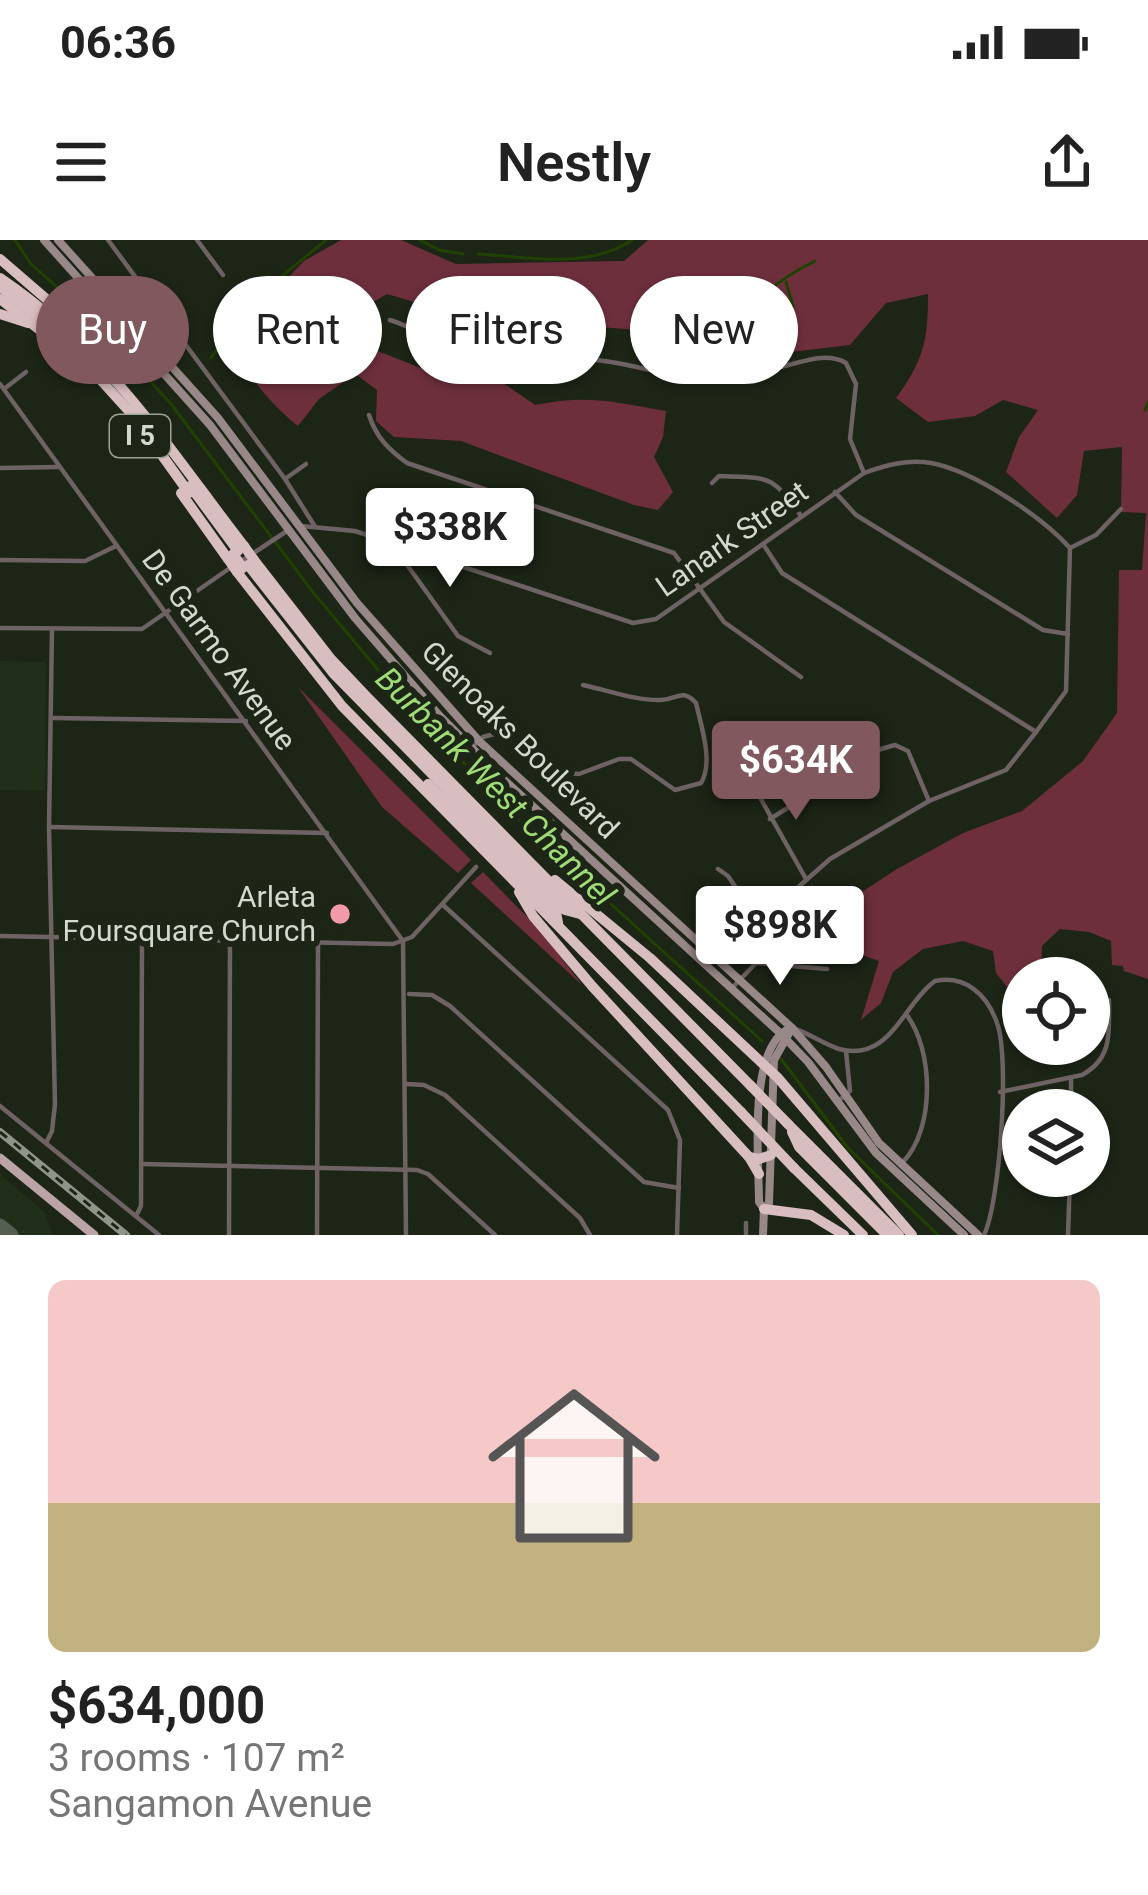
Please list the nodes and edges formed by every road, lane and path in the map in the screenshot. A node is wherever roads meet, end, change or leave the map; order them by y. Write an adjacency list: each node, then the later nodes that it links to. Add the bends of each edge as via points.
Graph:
1 (44, 240): 33 (main road, Glenoaks Boulevard, via 185,395)
2 (58, 240): 32 (main road, Glenoaks Boulevard, via 193,388)
3 (108, 240): 26 (street)
4 (197, 240): 6 (street)
5 (0, 259): 8 (highway)
6 (223, 275)
7 (0, 278): 10 (highway, I 5)
8 (36, 290)
9 (0, 292): 13 (highway, I 5); 38 (highway, via 110,387)
10 (36, 305)
11 (0, 314): 14 (highway)
12 (390, 320): 16 (street, via 476,357 591,359)
13 (36, 325)
14 (36, 326)
15 (798, 362): 25 (street, via 823,355 846,364 856,383 850,439)
16 (630, 368)
17 (26, 373): 20 (street)
18 (99, 384): 38 (highway, I 5)
19 (122, 384): 38 (highway, I 5)
20 (2, 386): 23 (street, De Garmo Avenue)
21 (369, 415): 41 (street, via 389,450 407,463 674,554)
22 (306, 464): 26 (street)
23 (59, 467): 24 (street); 35 (street, De Garmo Avenue)
24 (0, 468)
25 (864, 473): 28 (street, Lanark Street); 37 (street, Lanark Street, via 902,462 950,468 1050,526)
26 (285, 479): 31 (street)
27 (712, 483): 30 (street, via 719,476 761,478 777,484)
28 (835, 492): 30 (street, Lanark Street); 45 (street, via 856,515 1043,630)
29 (1121, 509): 37 (street)
30 (801, 515): 34 (street, Lanark Street)
31 (314, 525): 32 (street, Lanark Street); 36 (street, Lanark Street)
32 (300, 526): 33 (street, Lanark Street); 52 (main road, Glenoaks Boulevard)
33 (285, 531): 42 (street, Lanark Street); 52 (main road, Glenoaks Boulevard, via 382,651)
34 (763, 544): 41 (street, Lanark Street); 51 (street, via 782,573)
35 (116, 546): 39 (street, via 85,561); 42 (street, De Garmo Avenue)
36 (394, 546): 41 (street, Lanark Street, via 624,623 656,619); 46 (street, via 458,636)
37 (1070, 548): 45 (street)
38 (236, 553): 40 (highway, I 5, bridge); 40 (highway, I 5, bridge)
39 (0, 560)
40 (246, 566): 59 (highway, I 5); 61 (highway, I 5, via 342,706); 64 (highway, via 347,688 565,910); 65 (highway, via 337,690 556,912)
41 (698, 590): 47 (street, via 724,622)
42 (167, 614): 44 (street, Lanark Street, via 142,629); 50 (street, De Garmo Avenue)
43 (0, 628): 44 (street, Lanark Street)
44 (52, 629): 49 (street)
45 (1068, 634): 51 (street, via 1066,691)
46 (490, 652)
47 (801, 677)
48 (583, 685): 52 (street, via 660,700 691,697 707,773 701,783 675,790 631,759 568,774 502,734)
49 (51, 718): 50 (street); 56 (street)
50 (246, 721): 57 (street, De Garmo Avenue)
51 (1036, 732): 54 (street, via 1006,770)
52 (475, 745): 75 (main road, Glenoaks Boulevard)
53 (753, 785): 55 (street)
54 (929, 801): 55 (street, via 908,751 895,745); 62 (street)
55 (770, 819): 62 (street)
56 (49, 827): 57 (street); 68 (street)
57 (327, 833): 70 (street, De Garmo Avenue)
58 (476, 867): 63 (street)
59 (537, 868): 64 (highway, I 5); 80 (highway, via 594,908)
60 (718, 868): 66 (street)
61 (511, 879): 65 (highway, I 5); 94 (highway, via 592,986)
62 (806, 879): 66 (street)
63 (442, 905): 70 (street); 102 (street, via 668,1110 680,1140)
64 (583, 915): 93 (highway, I 5, bridge)
65 (558, 926): 118 (highway, I 5, bridge)
66 (761, 926): 73 (street)
67 (0, 936): 68 (street)
68 (51, 937): 69 (street); 92 (street, via 55,1104)
69 (142, 940): 71 (street); 96 (street)
70 (403, 941): 72 (street); 76 (street)
71 (230, 942): 72 (street); 97 (street)
72 (318, 943): 99 (street)
73 (756, 963): 74 (street); 75 (street)
74 (827, 969)
75 (735, 984): 78 (main road, Glenoaks Boulevard); 79 (main road, Glenoaks Boulevard)
76 (406, 994): 87 (street); 102 (street, via 451,1006 644,1182)
77 (906, 1014): 82 (street, via 883,1042); 89 (street, via 934,981 971,985 998,1024); 98 (street, via 922,1039 926,1071 922,1132)
78 (792, 1028): 79 (main road); 82 (street); 90 (main road, Glenoaks Boulevard)
79 (783, 1036): 81 (main road); 83 (main road, Glenoaks Boulevard); 85 (main road)
80 (740, 1043): 81 (main road, via 753,1050); 85 (highway)
81 (770, 1044): 85 (main road)
82 (846, 1051): 90 (street, via 851,1085)
83 (808, 1062): 85 (main road, via 789,1052); 90 (main road, Glenoaks Boulevard)
84 (1095, 1065): 86 (street)
85 (770, 1066): 94 (main road); 121 (highway)
86 (1072, 1077): 88 (street); 89 (street)
87 (406, 1084): 100 (street); 113 (street, via 445,1095)
88 (1072, 1089)
89 (1000, 1092): 123 (street, via 998,1192)
90 (841, 1099): 98 (main road, via 868,1144)
91 (0, 1106): 92 (street)
92 (46, 1143): 105 (street)
93 (807, 1148): 119 (highway); 120 (highway, I 5)
94 (760, 1157): 101 (highway); 104 (main road)
95 (0, 1158): 107 (main road)
96 (142, 1164): 97 (street); 105 (street)
97 (229, 1166): 99 (street); 109 (street)
98 (898, 1167): 122 (main road); 123 (main road)
99 (317, 1168): 100 (street); 110 (street)
100 (406, 1169): 111 (street); 112 (street, via 428,1174)
101 (759, 1174): 104 (main road)
102 (679, 1188): 114 (street)
103 (1069, 1197): 124 (street)
104 (764, 1209): 116 (main road); 117 (highway, via 811,1215)
105 (136, 1216): 108 (street)
106 (746, 1222): 115 (street)
107 (94, 1235)
108 (159, 1235)
109 (229, 1235)
110 (317, 1235)
111 (406, 1235)
112 (495, 1235)
113 (590, 1235)
114 (677, 1235)
115 (746, 1235)
116 (763, 1235)
117 (844, 1235)
118 (863, 1235)
119 (887, 1235)
120 (898, 1235)
121 (911, 1235)
122 (964, 1235)
123 (981, 1235)
124 (1068, 1235)

